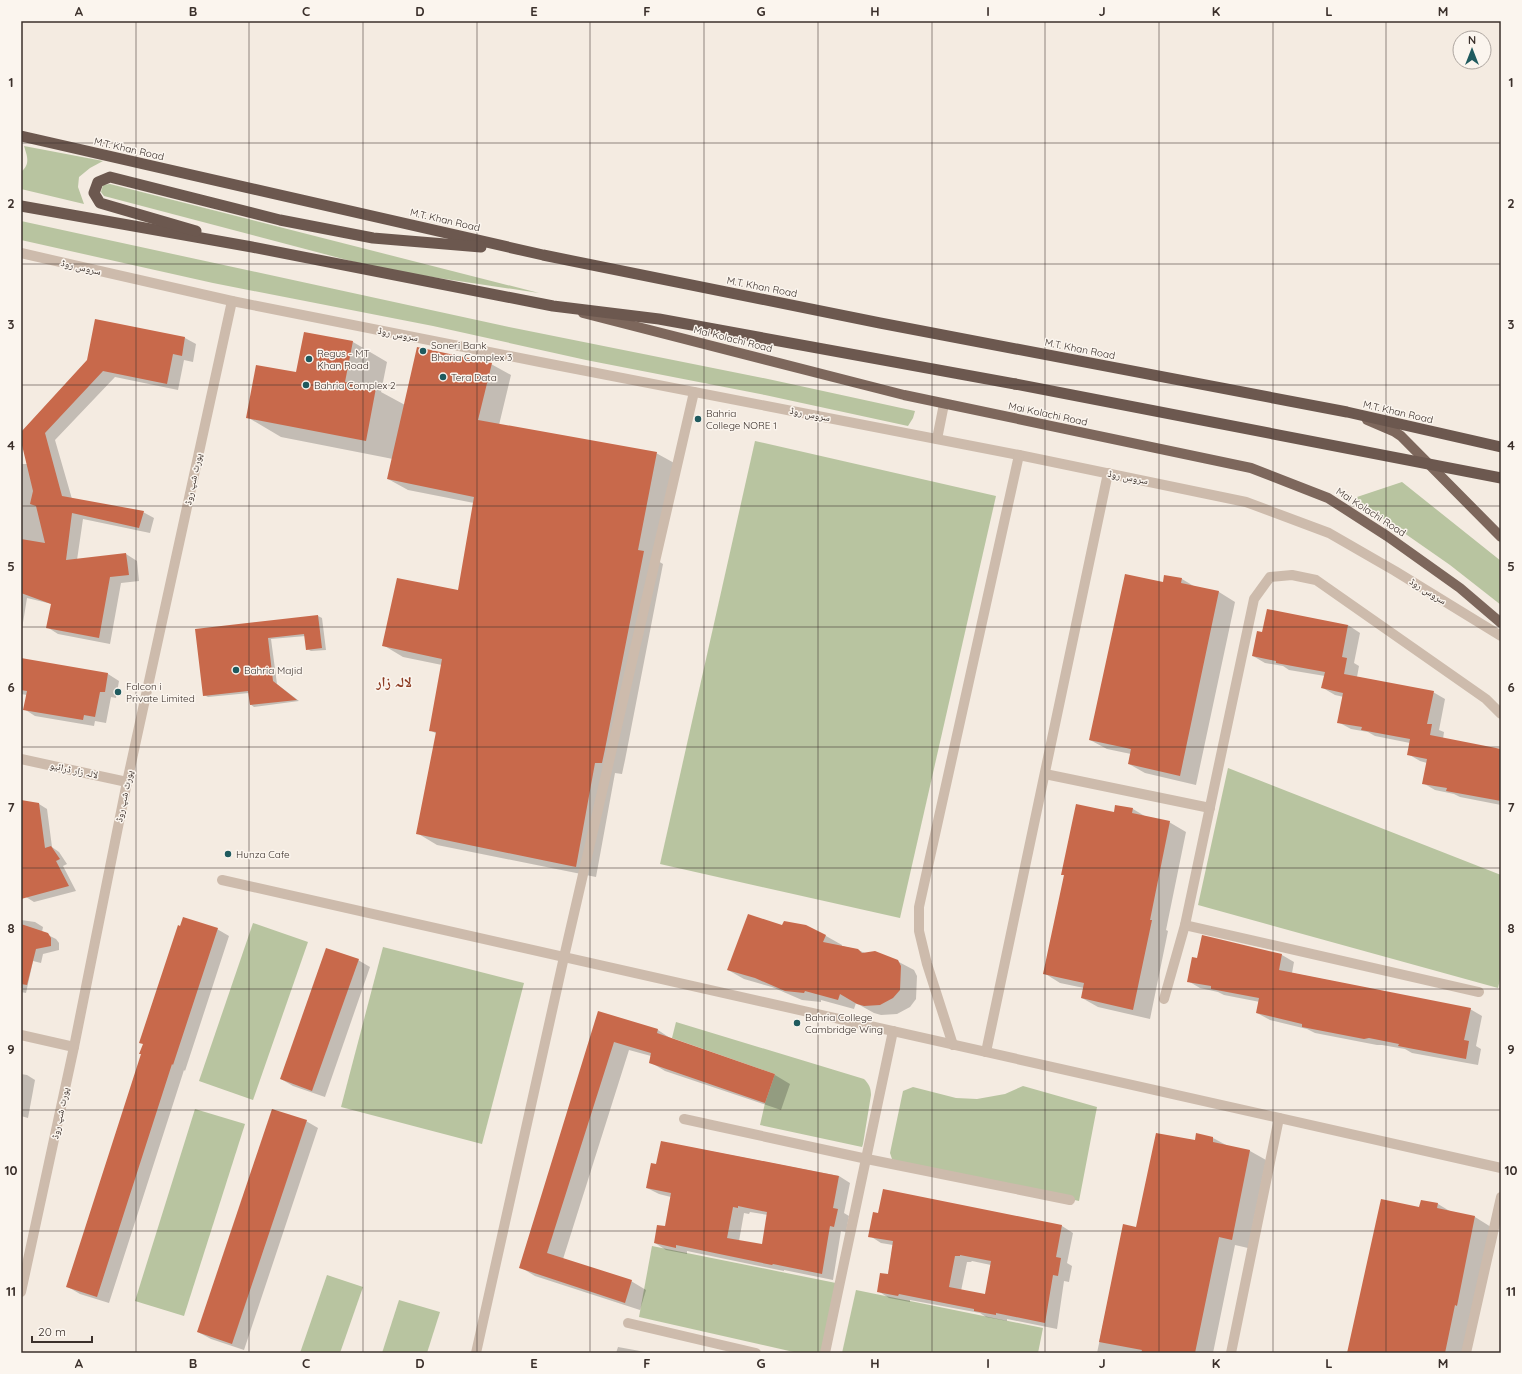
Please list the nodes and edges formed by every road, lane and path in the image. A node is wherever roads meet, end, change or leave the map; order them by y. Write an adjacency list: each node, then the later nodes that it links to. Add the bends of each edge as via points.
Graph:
1 (21, 136): 4 (highway, M.T. Khan Road)
2 (21, 206): 3 (highway)
3 (252, 247): 4 (highway, via 100,203 94,193 98,182 110,178 280,220 373,238); 7 (highway)
4 (519, 249): 10 (highway, M.T. Khan Road, via 880,323)
5 (21, 253): 6 (street, سروس روڈ)
6 (232, 300): 8 (street, سروس روڈ); 22 (street, پورٹ شپ روڈ)
7 (553, 306): 9 (main road, Mai Kolachi Road); 15 (highway, bridge, via 659,319 1015,384)
8 (694, 392): 11 (street, سروس روڈ); 26 (street)
9 (944, 404): 11 (street); 17 (main road, Mai Kolachi Road, via 1251,468 1328,498 1460,588)
10 (1347, 412): 12 (highway, M.T. Khan Road); 16 (main road, via 1401,436)
11 (937, 439): 13 (street, سروس روڈ)
12 (1501, 447)
13 (1019, 455): 14 (street, سروس روڈ); 31 (street, via 919,907 922,944)
14 (1108, 473): 18 (street, سروس روڈ, via 1246,502 1329,533); 21 (street)
15 (1501, 478)
16 (1501, 537)
17 (1501, 623)
18 (1501, 636)
19 (1501, 714): 23 (street, via 1486,699 1316,580 1292,575 1270,577 1254,599)
20 (21, 758): 22 (street, لالہ زار ڈرائیو)
21 (1045, 774): 23 (street); 33 (street)
22 (127, 782): 32 (street, پورٹ شپ روڈ)
23 (1210, 808): 25 (street)
24 (222, 880): 26 (street)
25 (1185, 925): 27 (street); 28 (street)
26 (564, 957): 29 (street); 42 (street)
27 (1479, 992)
28 (1164, 999)
29 (894, 1031): 31 (street); 36 (street)
30 (21, 1035): 32 (street)
31 (953, 1044): 33 (street)
32 (74, 1046): 40 (street, پورٹ شپ روڈ)
33 (986, 1052): 34 (street)
34 (1279, 1118): 37 (street); 45 (street)
35 (684, 1119): 36 (street)
36 (867, 1159): 39 (street); 44 (street)
37 (1501, 1168)
38 (1501, 1197): 46 (street)
39 (1070, 1200)
40 (21, 1292)
41 (628, 1323): 43 (street)
42 (476, 1353)
43 (756, 1353)
44 (825, 1353)
45 (1231, 1353)
46 (1466, 1353)

